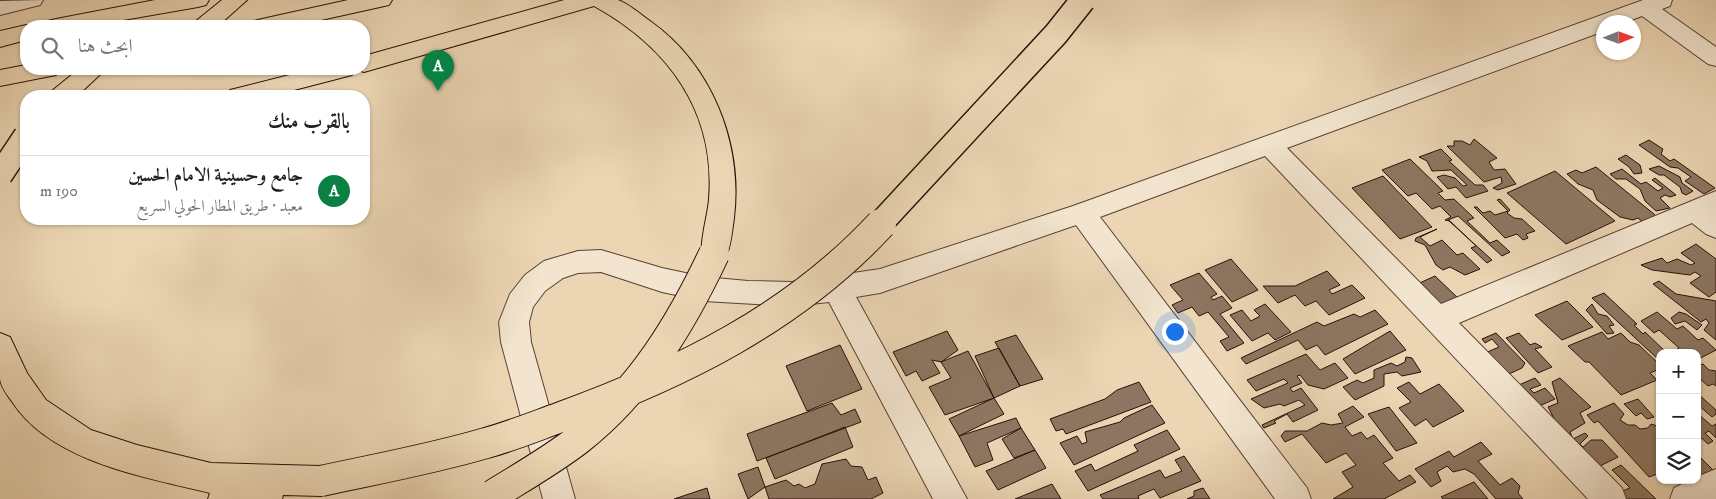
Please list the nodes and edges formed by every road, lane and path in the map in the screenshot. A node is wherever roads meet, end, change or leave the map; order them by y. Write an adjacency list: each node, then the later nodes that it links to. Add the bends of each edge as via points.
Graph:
1 (32, 0): 10 (street)
2 (198, 0): 13 (main road)
3 (208, 0): 14 (main road)
4 (236, 0): 15 (main road)
5 (381, 0): 16 (main road)
6 (590, 0): 21 (main road)
7 (600, 0): 42 (main road, bridge, via 639,23 662,42 688,73 711,117 720,148 723,181 714,254 690,305 661,353 630,392 590,430)
8 (1083, 0): 39 (main road, bridge, via 1056,34 851,256 778,315 646,386 602,403 488,442)
9 (1666, 0): 11 (street)
10 (0, 8)
11 (1645, 8): 12 (street); 20 (street)
12 (1626, 15)
13 (84, 20)
14 (170, 20)
15 (211, 20)
16 (289, 20)
17 (1596, 26): 29 (street)
18 (20, 34): 19 (main road)
19 (0, 39)
20 (1716, 58)
21 (370, 62)
22 (20, 74): 25 (main road)
23 (87, 75): 26 (main road)
24 (321, 75): 27 (main road)
25 (0, 78)
26 (69, 90)
27 (262, 90)
28 (20, 145): 32 (main road, bridge)
29 (1270, 146): 34 (street); 37 (street)
30 (20, 150): 31 (main road)
31 (0, 155)
32 (0, 176)
33 (1705, 205): 35 (street); 37 (street)
34 (1082, 212): 36 (street, via 880,281); 45 (street)
35 (1716, 227)
36 (837, 289): 43 (street, via 792,294 704,289 601,261 578,262 562,267 534,283 520,302 514,322 516,342); 44 (street)
37 (1437, 319): 46 (street)
38 (0, 346): 39 (main road, via 16,382 35,410 81,441 137,460 211,478)
39 (321, 481): 41 (main road)
40 (1716, 484): 47 (street)
41 (224, 499)
42 (485, 499)
43 (558, 499)
44 (952, 499)
45 (1295, 499)
46 (1610, 499)
47 (1686, 499)

